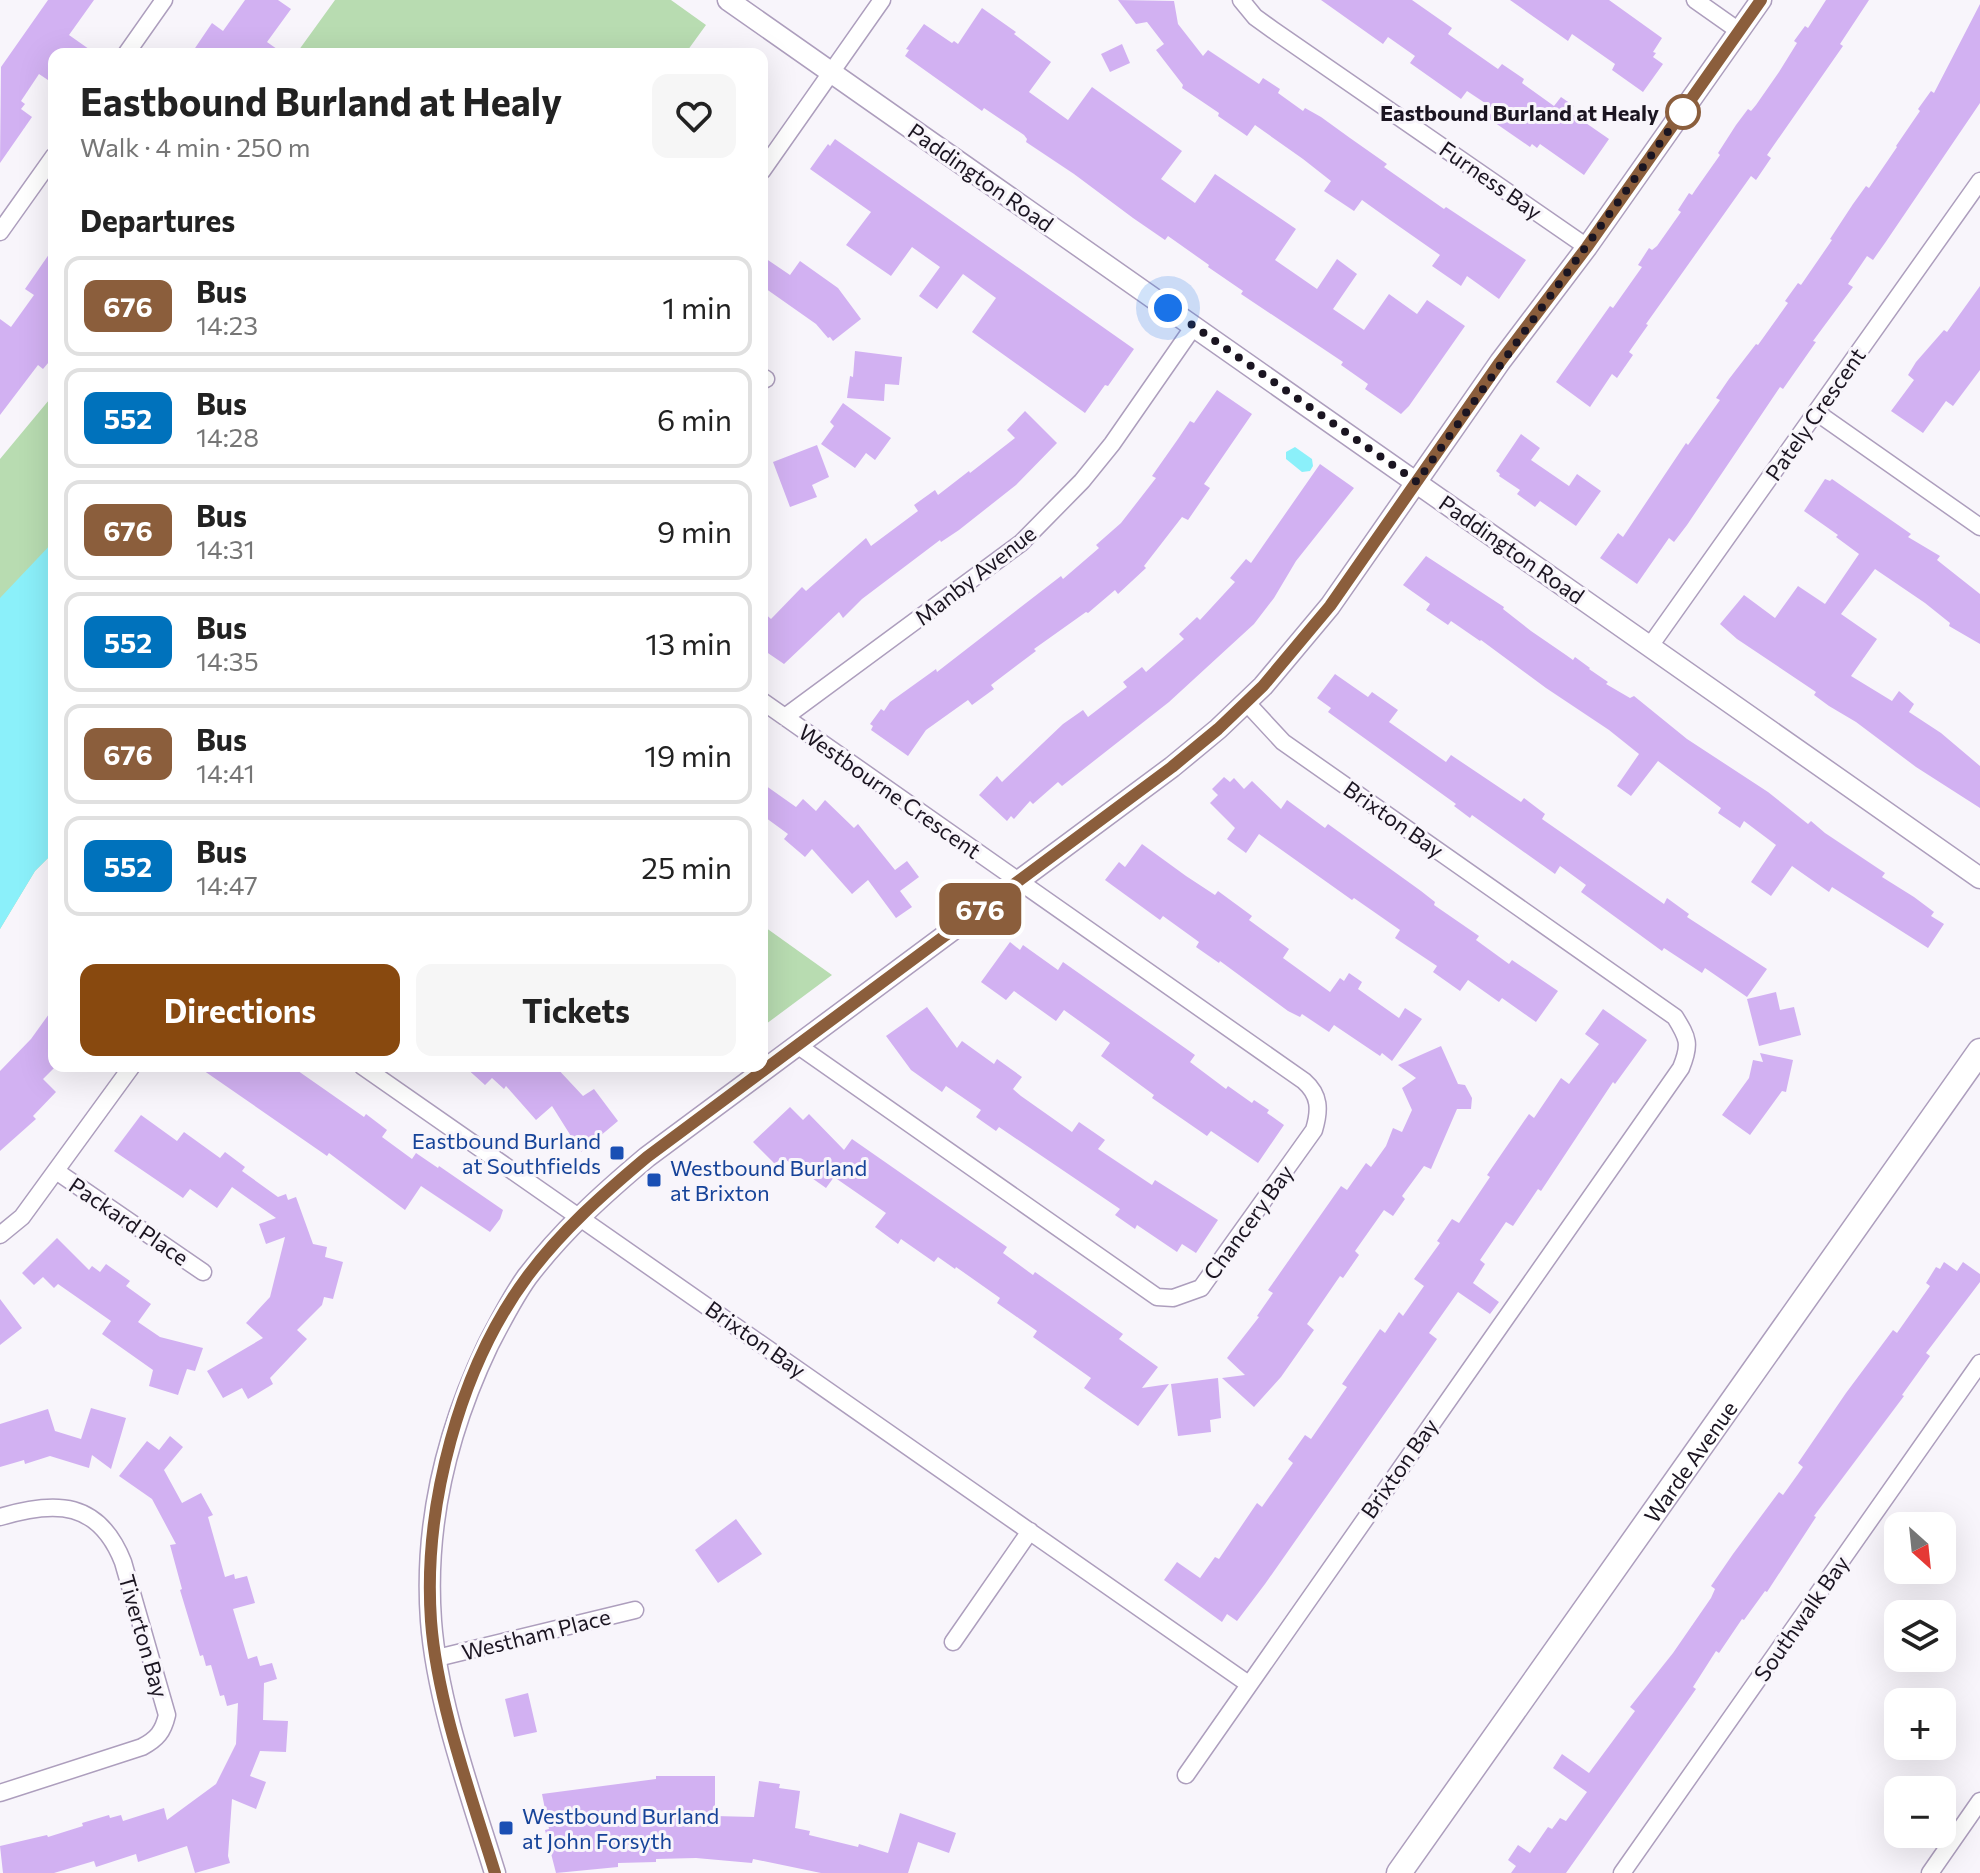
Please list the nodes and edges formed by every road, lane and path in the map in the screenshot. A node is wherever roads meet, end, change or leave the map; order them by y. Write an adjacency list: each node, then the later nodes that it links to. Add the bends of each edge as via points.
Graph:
1 (164, 0): 8 (street)
2 (728, 0): 9 (street, Paddington Road)
3 (882, 0): 9 (street)
4 (1241, 0): 14 (street, Furness Bay, via 1273,30)
5 (1695, 0): 7 (street)
6 (1761, 0): 7 (street)
7 (1739, 31): 14 (street)
8 (130, 48)
9 (832, 73): 10 (street); 15 (street, Paddington Road)
10 (768, 163)
11 (48, 164): 13 (street)
12 (1980, 181): 16 (street, Pately Crescent)
13 (0, 232)
14 (1587, 247): 17 (street)
15 (1194, 326): 17 (street, Paddington Road); 22 (street, Manby Avenue, via 1112,444 1021,543)
16 (1816, 412): 18 (street); 19 (street, Pately Crescent)
17 (1417, 482): 19 (street, Paddington Road); 20 (street, via 1330,606)
18 (1980, 527)
19 (1650, 646): 23 (street, Paddington Road)
20 (1246, 702): 24 (street, via 1172,767); 41 (street, Brixton Bay, via 1283,742 1675,1017 1688,1050 1681,1068)
21 (768, 705): 22 (street, Westbourne Crescent)
22 (785, 717): 24 (street, Westbourne Crescent)
23 (1980, 878)
24 (1018, 881): 25 (street); 25 (street, Chancery Bay, via 1313,1089 1319,1114 1314,1130 1201,1288 1173,1298 1145,1290)
25 (797, 1045): 27 (street)
26 (1980, 1051): 46 (main road, Warde Avenue)
27 (768, 1067)
28 (128, 1072): 31 (street)
29 (371, 1072): 32 (street, Brixton Bay)
30 (761, 1072): 32 (street, via 647,1157)
31 (56, 1171): 33 (street, via 22,1217); 34 (street, Packard Place)
32 (580, 1216): 37 (street, Brixton Bay); 40 (street, via 526,1279 500,1321 458,1413 435,1512 431,1621)
33 (0, 1235)
34 (203, 1272)
35 (1980, 1363): 47 (street, Southwalk Bay)
36 (0, 1517): 43 (street, Tiverton Bay, via 66,1507 102,1524 123,1562 167,1715 156,1740 142,1747)
37 (1030, 1531): 39 (street); 41 (street, Brixton Bay)
38 (635, 1610): 40 (street, Westham Place)
39 (953, 1642)
40 (437, 1658): 45 (street, via 458,1753)
41 (1247, 1683): 42 (street)
42 (1186, 1775)
43 (0, 1793)
44 (1980, 1801): 48 (street)
45 (495, 1873)
46 (1399, 1873)
47 (1622, 1873)
48 (1930, 1873)

